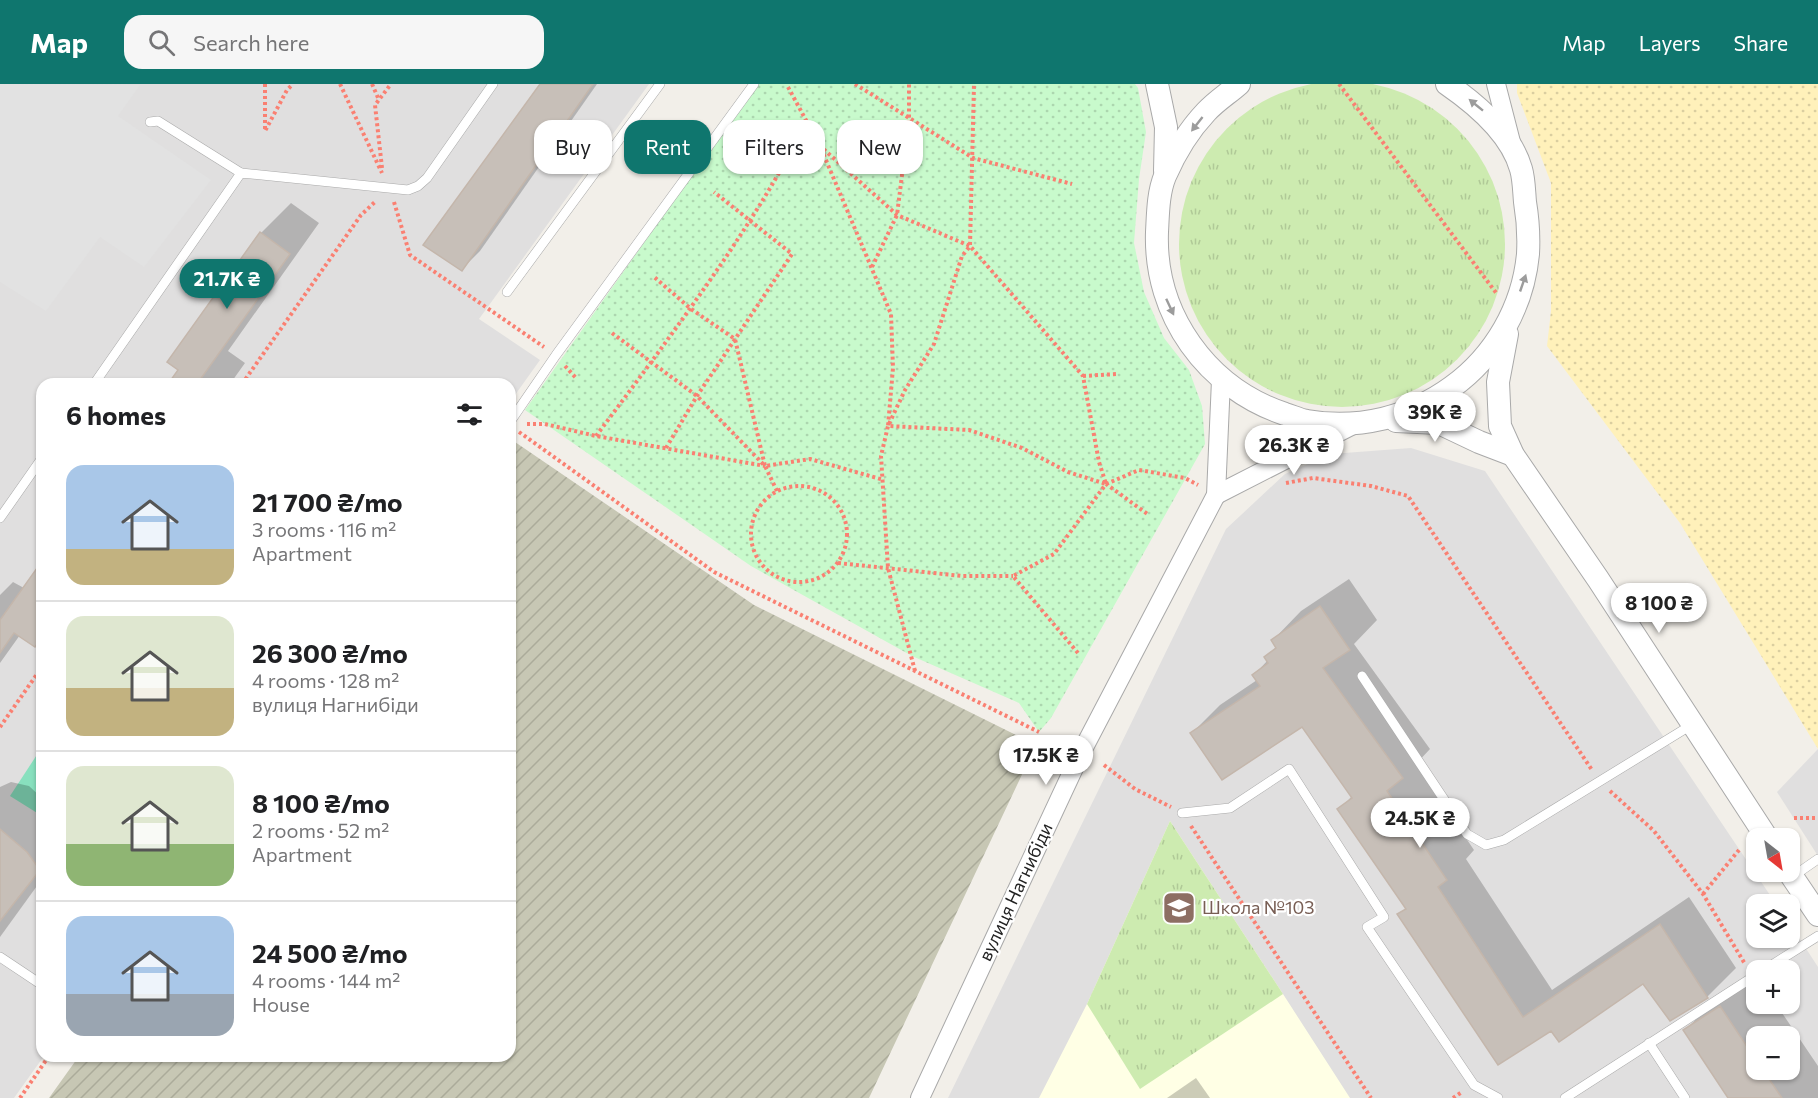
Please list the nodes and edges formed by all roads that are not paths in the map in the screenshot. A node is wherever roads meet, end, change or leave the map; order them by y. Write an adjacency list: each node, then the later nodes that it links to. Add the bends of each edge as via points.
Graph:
1 (493, 84): 10 (lane, via 427,178 408,190)
2 (660, 84): 12 (lane)
3 (754, 84): 16 (lane)
4 (1157, 84): 11 (street, via 1166,127)
5 (1239, 84): 11 (street, one-way to 11, via 1207,111 1182,143)
6 (1447, 84): 9 (street, one-way to 6, via 1486,114)
7 (1496, 84): 9 (street)
8 (150, 122): 10 (lane, via 158,121)
9 (1513, 149): 13 (street, one-way to 9, via 1526,273 1529,233 1521,169)
10 (241, 173): 14 (lane)
11 (1164, 178): 15 (street, one-way to 15, via 1158,205 1156,254 1166,301 1188,344)
12 (507, 292)
13 (1511, 318): 17 (street, via 1494,347 1466,377 1433,401 1395,417); 18 (street, via 1498,382 1500,426)
14 (98, 378)
15 (1221, 380): 17 (street, via 1261,406 1307,421); 20 (street, вулиця Нагнибіди)
16 (516, 413)
17 (1355, 424): 18 (street, via 1407,420 1439,423); 20 (street)
18 (1513, 455): 23 (street)
19 (36, 467): 21 (lane)
20 (1216, 495): 36 (street, вулиця Нагнибіди, via 1081,753)
21 (0, 518)
22 (1362, 676): 23 (lane, via 1467,834 1486,845 1504,840)
23 (1693, 724): 25 (street)
24 (1182, 813): 37 (lane, via 1230,808 1289,769 1384,917 1367,927 1474,1084)
25 (1761, 828)
26 (1818, 860): 27 (lane)
27 (1800, 869)
28 (1795, 882): 29 (street)
29 (1818, 915)
30 (1818, 936): 32 (lane)
31 (0, 957): 33 (lane)
32 (1780, 960)
33 (36, 981)
34 (1746, 982): 35 (lane)
35 (1649, 1043): 38 (lane); 39 (lane)
36 (920, 1098)
37 (1498, 1098)
38 (1565, 1098)
39 (1685, 1098)

